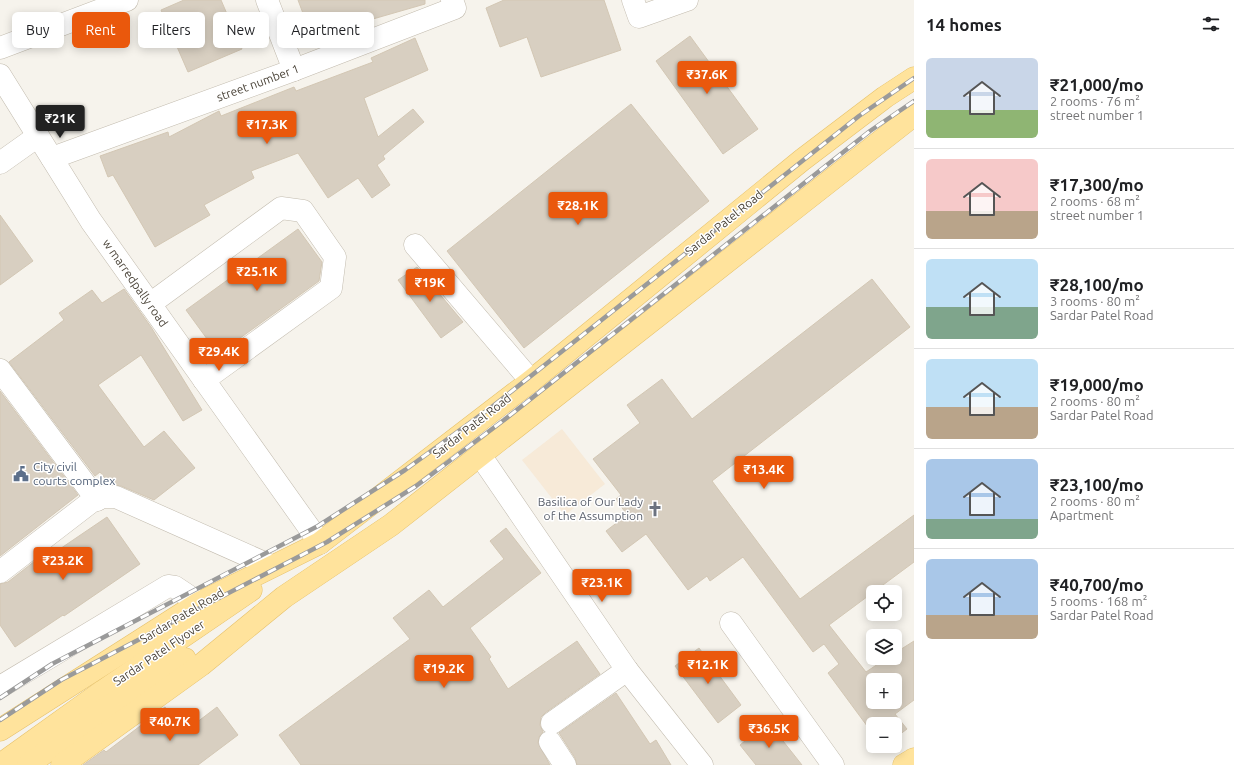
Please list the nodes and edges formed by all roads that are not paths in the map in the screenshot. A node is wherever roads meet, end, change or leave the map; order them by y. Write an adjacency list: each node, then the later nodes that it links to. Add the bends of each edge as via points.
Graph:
1 (127, 0): 6 (street)
2 (266, 0): 7 (street)
3 (452, 0): 7 (street, street number 1, via 455,8)
4 (633, 0): 5 (street, via 639,17)
5 (687, 0)
6 (0, 48)
7 (294, 70): 12 (street, street number 1)
8 (0, 75): 11 (street, w marredpally road)
9 (914, 78): 18 (main road, Sardar Patel Road, via 802,160)
10 (914, 115): 19 (main road)
11 (38, 136): 12 (street, w marredpally road); 13 (street)
12 (52, 158): 15 (street, w marredpally road, via 91,221)
13 (0, 163)
14 (415, 245): 18 (street)
15 (150, 304): 17 (street, w marredpally road); 17 (street, via 282,208 303,211 335,257 331,288)
16 (0, 370): 20 (street)
17 (204, 380): 21 (street, w marredpally road)
18 (531, 381): 21 (main road, Sardar Patel Road)
19 (480, 455): 24 (main road, via 391,525); 27 (street)
20 (97, 500): 22 (street, via 116,497); 23 (street)
21 (320, 543): 22 (main road, Sardar Patel Road); 29 (main road, Sardar Patel Flyover)
22 (271, 566): 25 (main road, Sardar Patel Road)
23 (0, 572)
24 (284, 597): 29 (main road, Sardar Patel Flyover); 34 (main road, via 201,665)
25 (199, 604): 28 (street, via 175,587 168,586); 30 (main road, Sardar Patel Road)
26 (732, 623): 37 (street)
27 (627, 670): 35 (street, via 551,732); 36 (street)
28 (0, 687)
29 (107, 698): 32 (main road, Sardar Patel Flyover); 33 (main road, Sardar Patel Flyover)
30 (0, 730)
31 (914, 759): 38 (main road)
32 (0, 765)
33 (28, 765)
34 (62, 765)
35 (565, 765)
36 (702, 765)
37 (833, 765)
38 (904, 765)

